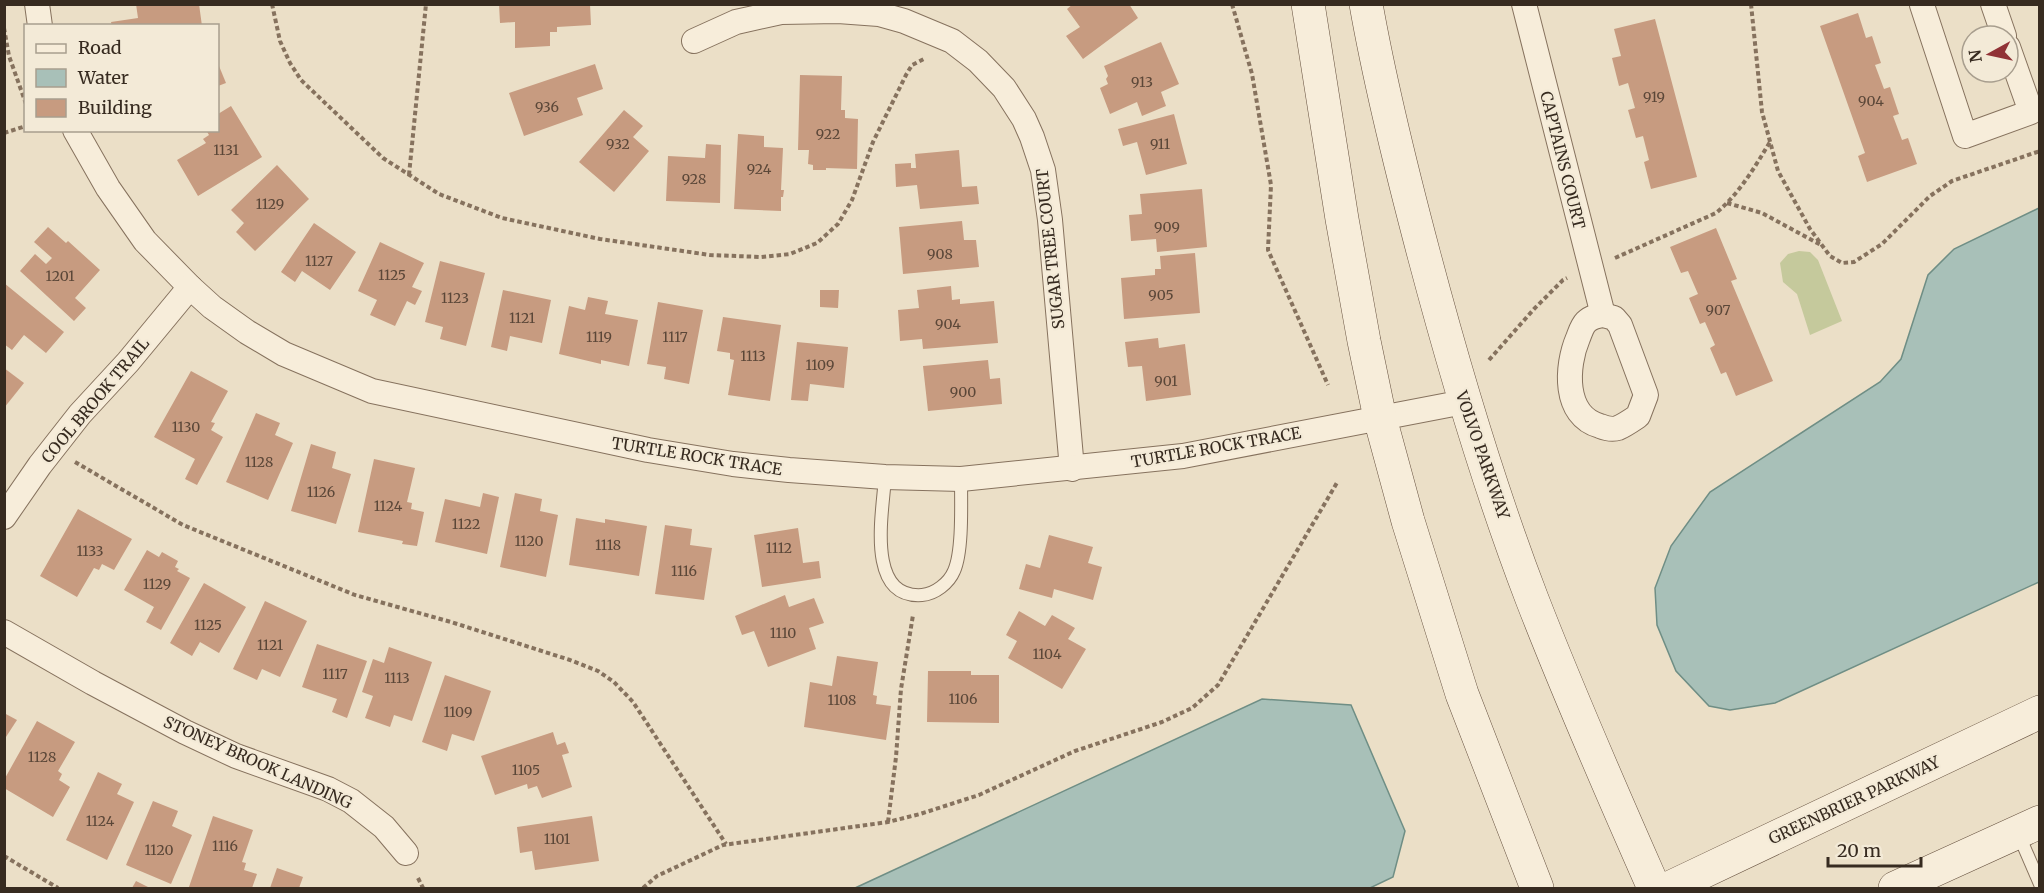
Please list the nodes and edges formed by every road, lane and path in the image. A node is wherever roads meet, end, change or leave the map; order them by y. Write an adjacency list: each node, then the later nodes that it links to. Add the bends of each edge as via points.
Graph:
1 (37, 4): 11 (street)
2 (272, 4): 23 (path, via 280,41 302,80 383,158)
3 (426, 4): 23 (path)
4 (1232, 4): 30 (path, via 1252,74 1271,185 1268,250)
5 (1308, 4): 32 (main road, via 1342,219)
6 (1366, 4): 31 (main road, VOLVO PARKWAY, via 1400,162)
7 (1524, 4): 26 (street, CAPTAINS COURT)
8 (1751, 4): 21 (path, via 1762,112)
9 (1923, 4): 16 (street, via 1965,136 2031,112)
10 (1993, 4): 12 (street)
11 (40, 24)
12 (2000, 24)
13 (4, 28): 17 (path)
14 (694, 40): 34 (street, SUGAR TREE COURT, via 736,22 781,12 879,14 952,41 1004,88 1024,119 1043,170)
15 (927, 57): 23 (path, via 912,65 906,75 838,224 817,243 790,254 710,255 502,218 439,194)
16 (2020, 81)
17 (24, 98)
18 (24, 127): 20 (path)
19 (76, 132): 27 (street, TURTLE ROCK TRACE, via 145,241)
20 (4, 133)
21 (1770, 141): 24 (path, via 1746,181); 25 (path, via 1778,171)
22 (2040, 151): 25 (path, via 1952,181 1930,195 1882,244 1854,262 1842,263)
23 (409, 175)
24 (1727, 203): 25 (path, via 1762,213); 26 (path, via 1716,213)
25 (1821, 245)
26 (1591, 268): 28 (street, CAPTAINS COURT); 29 (path, via 1563,280)
27 (190, 288): 33 (street, COOL BROOK TRAIL); 35 (street, TURTLE ROCK TRACE, via 247,332 284,354 372,392 663,453 733,464)
28 (1603, 315)
29 (1489, 360)
30 (1328, 386)
31 (1464, 402): 32 (street, TURTLE ROCK TRACE); 51 (main road, VOLVO PARKWAY, via 1532,598)
32 (1380, 418): 34 (street, TURTLE ROCK TRACE, via 1184,456); 50 (main road, via 1462,694)
33 (53, 449): 38 (street, COOL BROOK TRAIL); 44 (path, via 194,529 367,599 451,622 598,671 615,682 633,702)
34 (1072, 469): 36 (street, TURTLE ROCK TRACE)
35 (885, 477): 36 (street, TURTLE ROCK TRACE); 36 (lane, via 881,551 887,579 900,591 919,595 930,594 954,571 959,552)
36 (962, 480)
37 (1338, 481): 42 (path, via 1218,685 1192,708 1075,751 979,795)
38 (4, 517)
39 (912, 628): 42 (path, via 901,689)
40 (4, 632): 45 (street, STONEY BROOK LANDING, via 185,732 351,801 384,827)
41 (2040, 712): 52 (main road, GREENBRIER PARKWAY)
42 (888, 822): 44 (path)
43 (2029, 827): 47 (lane); 53 (main road)
44 (726, 844): 49 (path, via 657,876)
45 (406, 852)
46 (4, 856): 48 (path)
47 (2040, 884)
48 (58, 888)
49 (643, 888)
50 (1537, 888)
51 (1654, 888)
52 (1669, 888)
53 (1895, 888)

